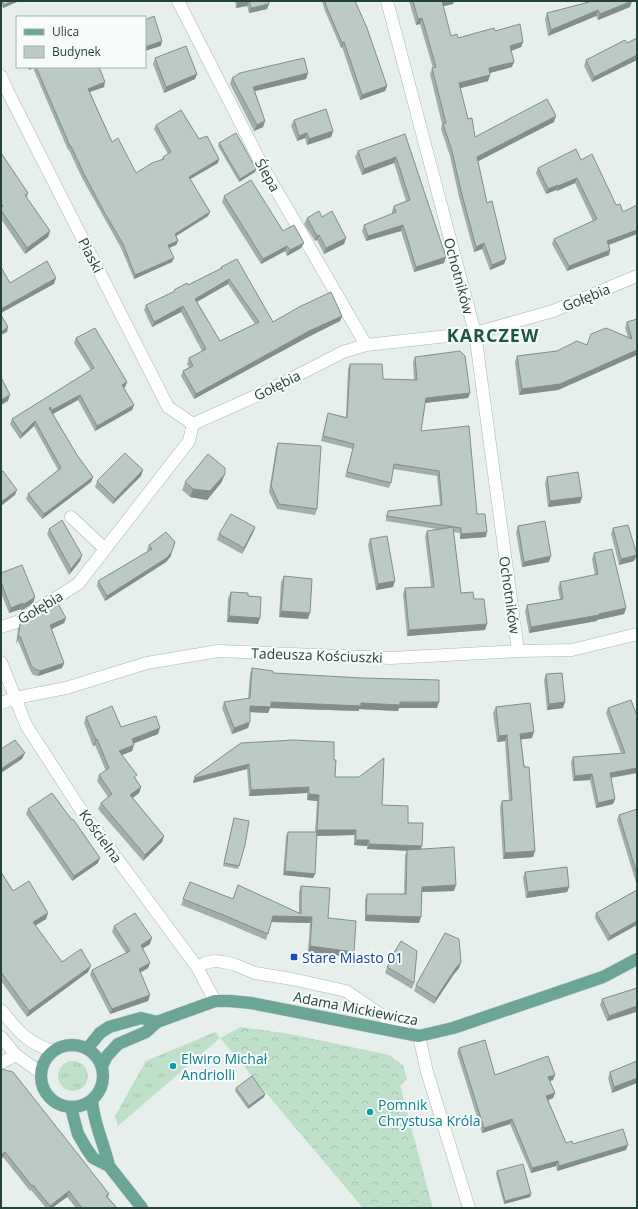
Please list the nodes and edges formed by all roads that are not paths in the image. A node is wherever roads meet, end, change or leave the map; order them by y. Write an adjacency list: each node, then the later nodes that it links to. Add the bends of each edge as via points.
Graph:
1 (178, 1): 6 (street, Ślepa, via 263,167)
2 (387, 1): 5 (street, Ochotników)
3 (1, 76): 7 (street, Piaski, via 168,407)
4 (637, 276): 5 (street, Gołębia, via 553,311)
5 (475, 333): 6 (street, Gołębia); 12 (street, Ochotników)
6 (366, 345): 7 (street, Gołębia, via 342,352 269,390)
7 (193, 424): 9 (street, Gołębia, via 189,440)
8 (71, 517): 9 (street)
9 (105, 550): 10 (street, Gołębia, via 78,584 17,622)
10 (1, 627)
11 (637, 634): 12 (street, Tadeusza Kościuszki, via 572,650)
12 (518, 651): 14 (street, Tadeusza Kościuszki, via 391,658 218,651 147,662 66,688)
13 (1, 662): 14 (street, Kościelna)
14 (14, 698): 15 (street, Tadeusza Kościuszki); 17 (street, Kościelna, via 26,725 79,807)
15 (1, 703)
16 (637, 959): 21 (main road, Adama Mickiewicza, via 603,977 453,1028)
17 (197, 967): 18 (street, Kościelna); 21 (street, via 215,961 223,962 255,973 346,991)
18 (216, 1002): 20 (main road, Adama Mickiewicza); 21 (main road, Adama Mickiewicza, via 251,1003)
19 (1, 1010): 24 (street, via 26,1038 34,1044)
20 (157, 1022): 23 (main road, Adama Mickiewicza, via 141,1018 114,1025 100,1033); 27 (main road, Adama Mickiewicza, via 146,1032 118,1044)
21 (414, 1035): 33 (street)
22 (1, 1038): 25 (street)
23 (87, 1049): 24 (main road, via 72,1045); 27 (main road)
24 (54, 1051): 28 (main road, via 46,1059)
25 (16, 1055): 26 (street); 28 (street)
26 (1, 1063)
27 (102, 1066): 29 (main road, via 103,1082)
28 (41, 1073): 30 (main road, via 43,1087 50,1099 56,1104)
29 (92, 1101): 30 (main road); 31 (main road, via 94,1119)
30 (70, 1108): 31 (main road, via 78,1134 86,1148 93,1158)
31 (109, 1166): 32 (main road)
32 (142, 1208)
33 (469, 1208)

